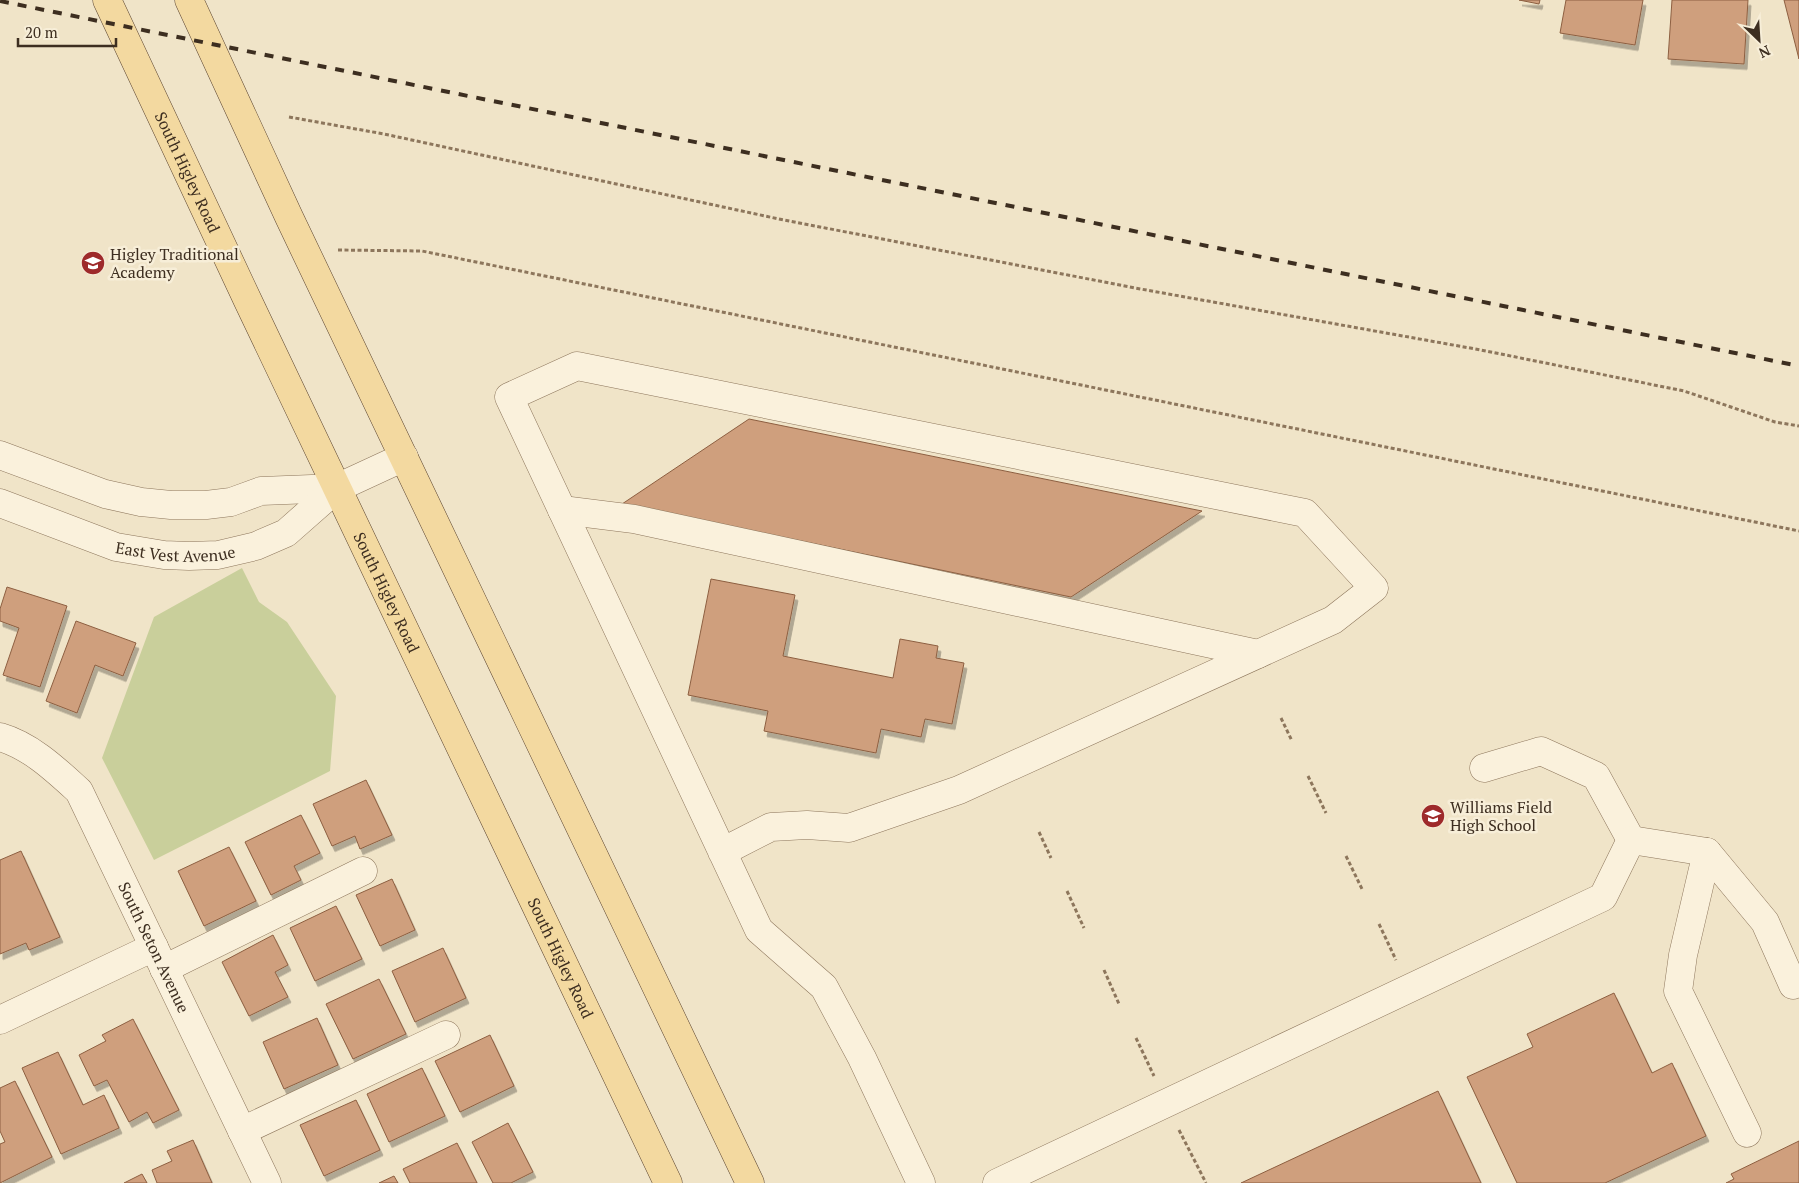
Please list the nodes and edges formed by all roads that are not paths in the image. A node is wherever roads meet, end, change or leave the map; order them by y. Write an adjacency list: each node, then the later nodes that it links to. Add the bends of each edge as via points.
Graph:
1 (107, 0): 5 (main road, South Higley Road)
2 (189, 0): 4 (main road)
3 (0, 456): 5 (street, East Vest Avenue, via 105,494 171,505 223,503 261,491)
4 (404, 457): 5 (street, East Vest Avenue); 23 (main road)
5 (337, 488): 6 (street, East Vest Avenue, via 286,533 256,546 199,556 164,555 116,547); 22 (main road, South Higley Road)
6 (0, 502)
7 (562, 510): 8 (street, via 634,519); 8 (street, via 509,397 577,366 1305,513 1374,588 1333,620); 12 (street)
8 (1258, 654): 12 (street, via 959,790 849,828 771,827)
9 (4, 738): 15 (street, South Seton Avenue, via 47,762 79,791)
10 (1484, 768): 11 (street, via 1541,751 1596,776)
11 (1631, 840): 13 (street); 25 (street, via 1603,897)
12 (722, 852): 24 (street, via 760,930 824,987 862,1058)
13 (1707, 852): 16 (street, via 1765,922 1793,985); 20 (street, via 1678,991)
14 (363, 871): 15 (street)
15 (159, 958): 17 (street); 19 (street, South Seton Avenue)
16 (1799, 982)
17 (0, 1020)
18 (446, 1035): 19 (street)
19 (242, 1131): 21 (street, South Seton Avenue)
20 (1747, 1133)
21 (266, 1183)
22 (668, 1183)
23 (750, 1183)
24 (921, 1183)
25 (997, 1183)

